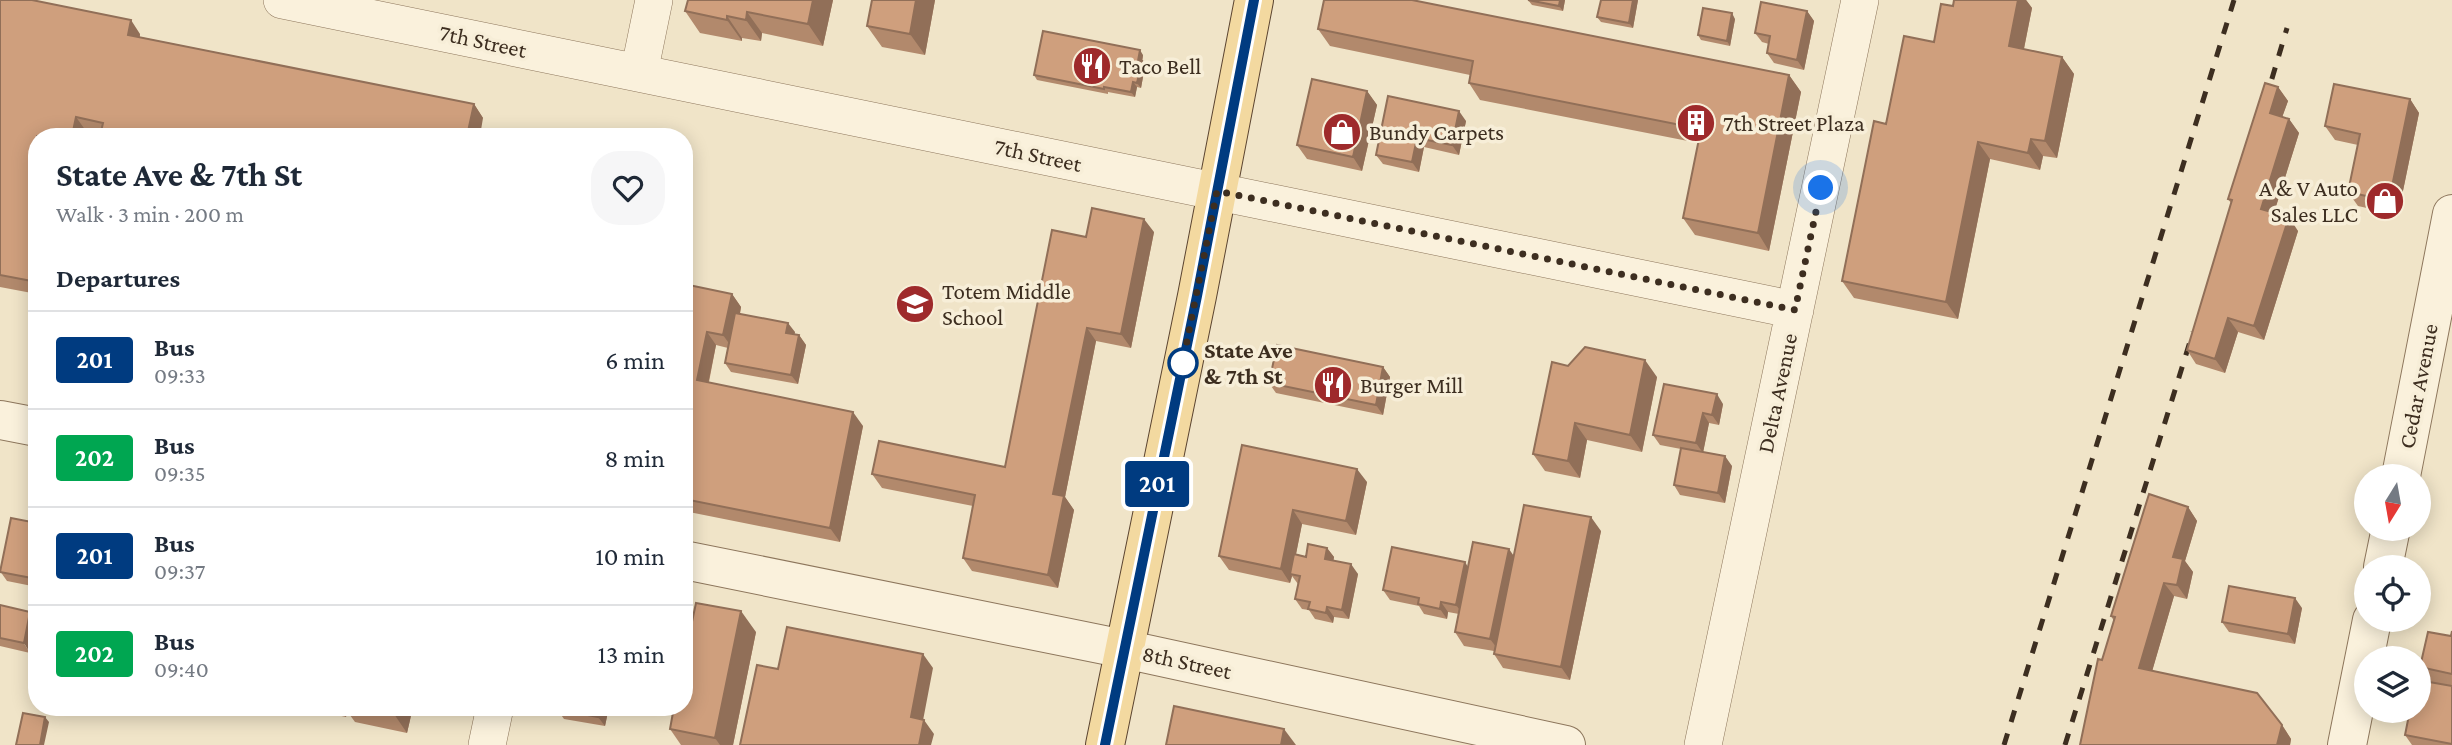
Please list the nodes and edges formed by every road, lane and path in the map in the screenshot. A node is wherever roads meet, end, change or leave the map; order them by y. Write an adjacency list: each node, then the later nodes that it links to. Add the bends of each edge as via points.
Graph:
1 (282, 0): 5 (street, 7th Street)
2 (654, 0): 5 (street)
3 (1254, 0): 6 (main road)
4 (1860, 0): 8 (street, Delta Avenue)
5 (639, 73): 6 (street, 7th Street)
6 (1217, 191): 8 (street, 7th Street); 14 (main road)
7 (2452, 214): 11 (street, Cedar Avenue)
8 (1795, 310): 19 (street, Delta Avenue)
9 (0, 420): 10 (street)
10 (28, 425)
11 (2402, 464)
12 (693, 561): 14 (street, 8th Street)
13 (2370, 632): 20 (street)
14 (1124, 649): 17 (main road); 18 (street, 8th Street)
15 (493, 716): 16 (street)
16 (487, 745)
17 (1105, 745)
18 (1566, 745)
19 (1703, 745)
20 (2347, 745)

